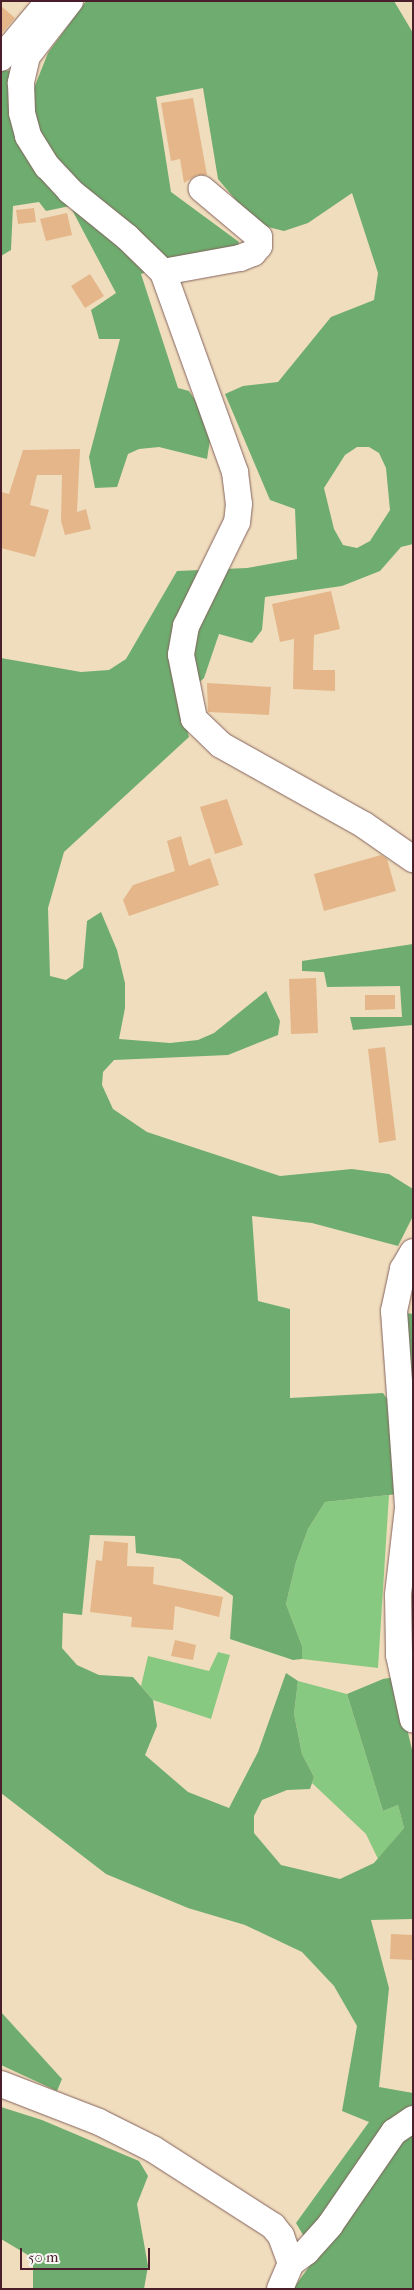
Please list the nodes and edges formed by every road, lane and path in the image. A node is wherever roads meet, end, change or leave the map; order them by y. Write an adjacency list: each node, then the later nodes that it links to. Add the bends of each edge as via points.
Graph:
1 (49, 1): 3 (street)
2 (70, 1): 5 (street, via 27,56 21,83 22,113 28,136 47,166 70,191)
3 (1, 58)
4 (202, 189): 5 (street, via 259,237 259,246 253,254 240,258)
5 (164, 272): 6 (street, via 235,472 239,504 237,522 228,544 186,626 182,655 194,719 221,745 364,825)
6 (413, 859)
7 (413, 1252): 8 (street, via 403,1269 394,1311)
8 (406, 1379): 9 (street, via 408,1508 398,1595 399,1655)
9 (413, 1720)
10 (1, 2084): 12 (street, via 99,2122 208,2181 273,2226 281,2236)
11 (413, 2119): 12 (street, via 394,2132 330,2226)
12 (292, 2263): 13 (street)
13 (280, 2289)

